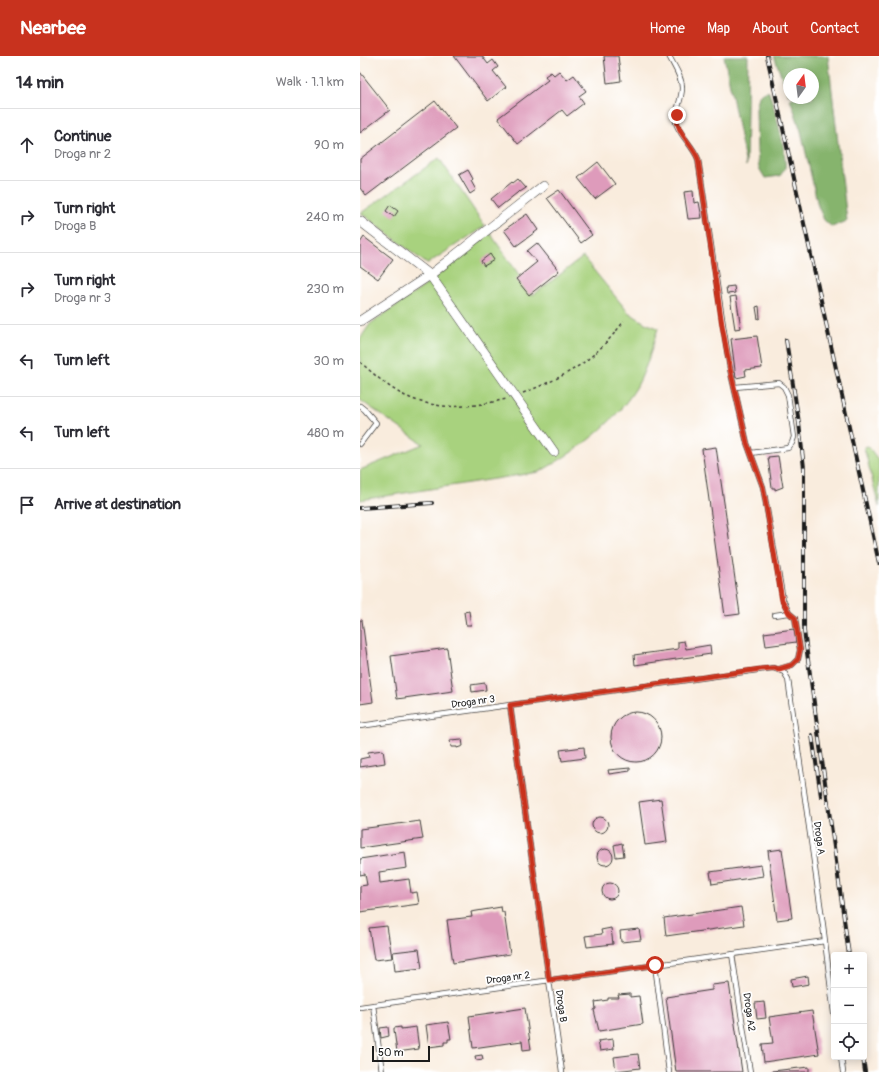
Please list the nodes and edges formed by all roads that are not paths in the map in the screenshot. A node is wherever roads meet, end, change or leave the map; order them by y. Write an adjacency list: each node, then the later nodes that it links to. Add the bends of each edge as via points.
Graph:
1 (669, 56): 6 (lane, via 682,87 676,122 698,159 722,325)
2 (543, 186): 4 (street)
3 (360, 221): 4 (street)
4 (430, 275): 5 (street); 9 (street)
5 (360, 321)
6 (735, 387): 10 (lane, via 741,422); 10 (lane, via 779,383 788,395 794,437 792,443 788,448)
7 (360, 406): 8 (lane, via 376,423)
8 (360, 444)
9 (554, 452)
10 (751, 453): 11 (lane, via 763,487 782,600)
11 (789, 613): 12 (lane); 13 (lane, via 795,618 800,650 798,659 792,665)
12 (775, 615)
13 (779, 669): 14 (lane, Droga nr 3, via 761,669); 16 (lane, Droga A, via 788,679)
14 (510, 705): 15 (lane, Droga nr 3); 19 (lane, Droga B)
15 (360, 726)
16 (825, 941): 17 (lane, Droga nr 2); 20 (lane, Droga A)
17 (732, 954): 18 (lane, Droga nr 2); 27 (lane, Droga A2)
18 (655, 965): 19 (lane, Droga nr 2); 26 (lane)
19 (549, 980): 21 (lane, Droga nr 2); 25 (lane, Droga B)
20 (831, 990)
21 (373, 1005): 22 (lane, Droga nr 2); 24 (lane)
22 (360, 1007)
23 (841, 1060): 28 (lane)
24 (382, 1072)
25 (562, 1072)
26 (669, 1072)
27 (750, 1072)
28 (843, 1072)

